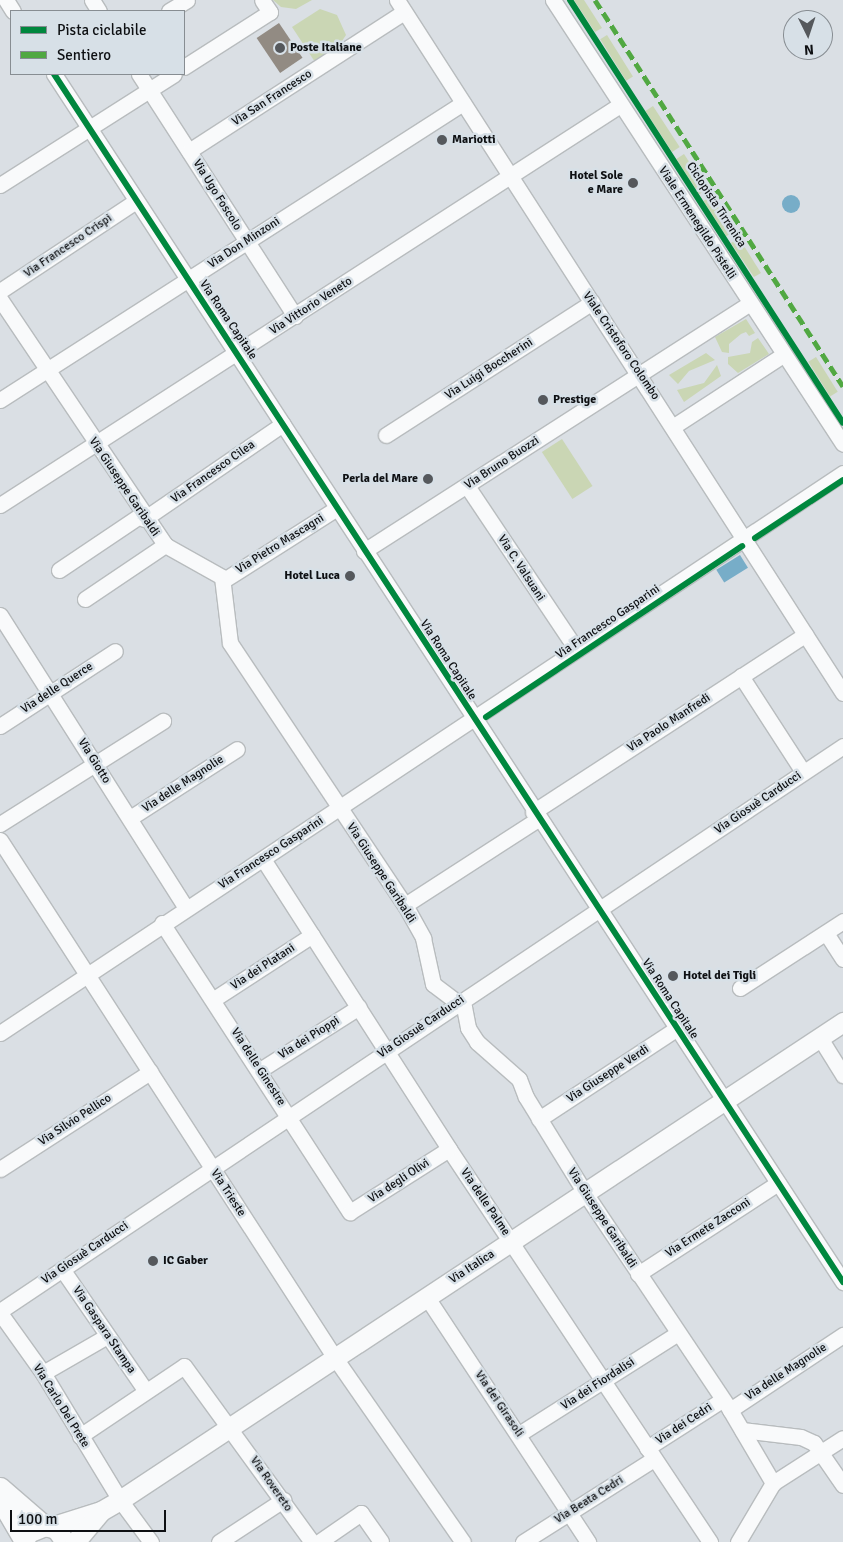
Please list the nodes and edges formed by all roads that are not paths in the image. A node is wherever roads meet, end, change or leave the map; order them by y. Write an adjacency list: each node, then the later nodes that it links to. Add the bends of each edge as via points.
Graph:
1 (187, 0): 5 (street)
2 (262, 0): 6 (street, via 270,12)
3 (553, 0): 12 (street, Viale Ermenegildo Pistelli)
4 (401, 6): 11 (street, Viale Cristoforo Colombo); 14 (street, Via San Francesco)
5 (171, 10)
6 (185, 66)
7 (55, 75): 13 (street, Via Roma Capitale)
8 (140, 75): 10 (street, Via Ugo Foscolo)
9 (172, 75): 10 (street)
10 (149, 90): 13 (street); 14 (street, Via Ugo Foscolo)
11 (463, 103): 15 (street, Viale Cristoforo Colombo); 18 (street, Via Don Minzoni)
12 (620, 105): 15 (street, Via Vittorio Veneto); 23 (street, Viale Ermenegildo Pistelli)
13 (89, 128): 16 (street); 17 (street, Via Roma Capitale)
14 (189, 151): 18 (street, Via Ugo Foscolo)
15 (510, 177): 22 (street, Viale Cristoforo Colombo); 24 (street, Via Vittorio Veneto)
16 (0, 186)
17 (136, 201): 19 (street, Via Roma Capitale); 20 (street, Via Francesco Crispi)
18 (246, 241): 19 (street, Via Don Minzoni); 24 (street, Via Ugo Foscolo)
19 (187, 280): 25 (street, Via Roma Capitale); 27 (street, Via Don Minzoni)
20 (0, 291)
21 (0, 299): 27 (street, Via Giuseppe Garibaldi)
22 (592, 302): 28 (street, Viale Cristoforo Colombo); 32 (street, Via Luigi Boccherini)
23 (750, 303): 26 (street, Viale Ermenegildo Pistelli); 28 (street, Via Bruno Buozzi)
24 (295, 316): 25 (street, Via Vittorio Veneto)
25 (237, 354): 30 (street, Via Roma Capitale); 34 (street, Via Vittorio Veneto)
26 (783, 355): 31 (street); 33 (street, Viale Ermenegildo Pistelli)
27 (47, 370): 29 (street, Via Don Minzoni); 34 (street, Via Giuseppe Garibaldi)
28 (640, 374): 31 (street, Viale Cristoforo Colombo); 36 (street, Via Bruno Buozzi)
29 (0, 400)
30 (283, 424): 38 (street, Via Roma Capitale); 39 (street, Via Francesco Cilea)
31 (674, 426): 40 (street, Viale Cristoforo Colombo)
32 (386, 435)
33 (843, 444)
34 (95, 445): 37 (street, Via Vittorio Veneto); 39 (street, Via Giuseppe Garibaldi)
35 (843, 474): 40 (street, Via Francesco Gasparini)
36 (467, 486): 42 (street, Via Bruno Buozzi); 48 (street, Via C. Valsuani)
37 (0, 505)
38 (337, 508): 42 (street, Via Roma Capitale); 44 (street, Via Pietro Mascagni)
39 (143, 517): 41 (street, Via Giuseppe Garibaldi); 43 (street, Via Francesco Cilea)
40 (745, 538): 47 (street, Viale Cristoforo Colombo); 48 (street, Via Francesco Gasparini)
41 (164, 545): 44 (street, Via Giuseppe Garibaldi); 45 (street)
42 (364, 551): 53 (street, Via Roma Capitale)
43 (59, 570)
44 (224, 580): 60 (street, Via Giuseppe Garibaldi, via 230,643)
45 (85, 599)
46 (1, 619): 51 (street, Via Giotto)
47 (804, 635): 50 (street, Via Paolo Manfredi); 52 (street, Viale Cristoforo Colombo)
48 (576, 648): 53 (street, Via Francesco Gasparini)
49 (115, 651): 51 (street, Via delle Querce)
50 (741, 676): 59 (street); 61 (street, Via Paolo Manfredi)
51 (50, 692): 55 (street, Via delle Querce); 58 (street, Via Giotto)
52 (843, 693)
53 (473, 718): 60 (street, Via Francesco Gasparini); 61 (street, Via Roma Capitale)
54 (163, 721): 58 (street)
55 (0, 726)
56 (843, 746): 59 (street, Via Giosuè Carducci)
57 (237, 749): 62 (street, Via delle Magnolie)
58 (96, 764): 62 (street, Via Giotto); 63 (street)
59 (803, 772): 68 (street, Via Giosuè Carducci)
60 (338, 808): 65 (street, Via Francesco Gasparini); 66 (street, Via Giuseppe Garibaldi)
61 (536, 816): 66 (street, Via Paolo Manfredi); 68 (street, Via Roma Capitale)
62 (130, 818): 67 (street, Via Giotto)
63 (0, 824)
64 (0, 840): 74 (street, Via Trieste)
65 (263, 859): 67 (street, Via Francesco Gasparini); 72 (street, Via delle Palme)
66 (404, 905): 77 (street, Via Giuseppe Garibaldi, via 423,938 433,984)
67 (186, 908): 70 (street, Via Francesco Gasparini)
68 (598, 910): 77 (street, Via Giosuè Carducci); 81 (street, Via Roma Capitale)
69 (843, 922): 71 (street)
70 (162, 923): 74 (street, Via Francesco Gasparini); 76 (street, Via delle Ginestre)
71 (826, 932): 73 (street); 75 (street)
72 (312, 935): 76 (street, Via dei Platani); 78 (street, Via delle Palme)
73 (843, 959)
74 (86, 976): 80 (street, Via Francesco Gasparini); 85 (street, Via Trieste)
75 (740, 988)
76 (214, 999): 84 (street, Via delle Ginestre)
77 (458, 1003): 83 (street, Via Giosuè Carducci); 89 (street, Via Giuseppe Garibaldi, via 464,1007 468,1028 477,1042 519,1079)
78 (359, 1007): 83 (street, Via delle Palme); 84 (street, Via dei Pioppi)
79 (843, 1022): 82 (main road, Via Italica)
80 (2, 1028)
81 (676, 1029): 87 (street, Via Roma Capitale); 89 (street, Via Giuseppe Verdi)
82 (820, 1038): 86 (street); 87 (main road, Via Italica)
83 (386, 1050): 88 (street, Via Giosuè Carducci); 90 (street, Via delle Palme)
84 (260, 1070): 88 (street, Via delle Ginestre)
85 (150, 1072): 91 (street, Via Silvio Pellico); 92 (street, Via Trieste)
86 (843, 1075)
87 (723, 1100): 93 (street, Via Roma Capitale); 94 (main road, Via Italica)
88 (290, 1114): 92 (street, Via Giosuè Carducci); 95 (street, Via delle Ginestre)
89 (539, 1119): 94 (street, Via Giuseppe Garibaldi)
90 (449, 1149): 95 (street, Via degli Olivi); 96 (street, Via delle Palme)
91 (0, 1169)
92 (212, 1169): 97 (street, Via Giosuè Carducci); 105 (street, Via Trieste)
93 (778, 1182): 98 (street, Via Ermete Zacconi); 99 (street, Via Roma Capitale)
94 (585, 1193): 96 (main road, Via Italica); 98 (street, Via Giuseppe Garibaldi)
95 (350, 1212)
96 (512, 1241): 100 (main road, Via Italica); 107 (street, Via delle Palme)
97 (64, 1267): 101 (street, Via Giosuè Carducci); 104 (street, Via Gaspara Stampa)
98 (638, 1274): 102 (street, Via Giuseppe Garibaldi)
99 (843, 1282)
100 (426, 1296): 105 (main road, Via Italica); 112 (street, Via dei Girasoli)
101 (0, 1312): 106 (street, Via Carlo Del Prete)
102 (678, 1333): 107 (street, Via dei Fiordalisi); 109 (street, Via Giuseppe Garibaldi)
103 (843, 1335): 109 (street, Via delle Magnolie)
104 (107, 1336): 106 (street); 108 (street, Via Gaspara Stampa)
105 (335, 1358): 110 (main road, Via Italica); 134 (street, Via Trieste)
106 (43, 1373): 113 (street, Via Carlo Del Prete)
107 (602, 1381): 112 (street, Via dei Fiordalisi); 116 (street, Via delle Palme)
108 (146, 1391): 110 (street, Via Rovereto, via 184,1366); 113 (street)
109 (726, 1405): 111 (street, Via Giuseppe Garibaldi); 116 (street, Via dei Cedri)
110 (230, 1426): 121 (main road, Via Italica); 122 (street, Via Rovereto)
111 (742, 1430): 115 (street, via 801,1437); 117 (street, Via Giuseppe Garibaldi)
112 (519, 1434): 124 (street, Via dei Girasoli)
113 (80, 1436): 121 (street, Via Carlo Del Prete)
114 (843, 1438): 115 (street)
115 (821, 1452): 117 (street); 118 (street)
116 (651, 1454): 124 (street, Via Beata Cedri); 137 (street, Via delle Palme)
117 (773, 1483): 138 (street)
118 (843, 1484)
119 (0, 1487): 125 (main road)
120 (0, 1500): 126 (main road)
121 (120, 1500): 123 (main road, Via Italica); 129 (street, Via Carlo Del Prete)
122 (283, 1500): 130 (street); 131 (street, Via Rovereto)
123 (101, 1511): 125 (main road, Via Italica); 128 (main road, Via Italica)
124 (570, 1512): 135 (street, Via Beata Cedri); 136 (street, Via dei Girasoli)
125 (47, 1526): 126 (main road, Via Italica, via 28,1533); 127 (main road, via 61,1534)
126 (24, 1542)
127 (65, 1542)
128 (75, 1542)
129 (151, 1542)
130 (218, 1542)
131 (312, 1542)
132 (319, 1542): 133 (street, via 361,1513)
133 (381, 1542)
134 (463, 1542)
135 (523, 1542)
136 (588, 1542)
137 (710, 1542)
138 (738, 1542)

